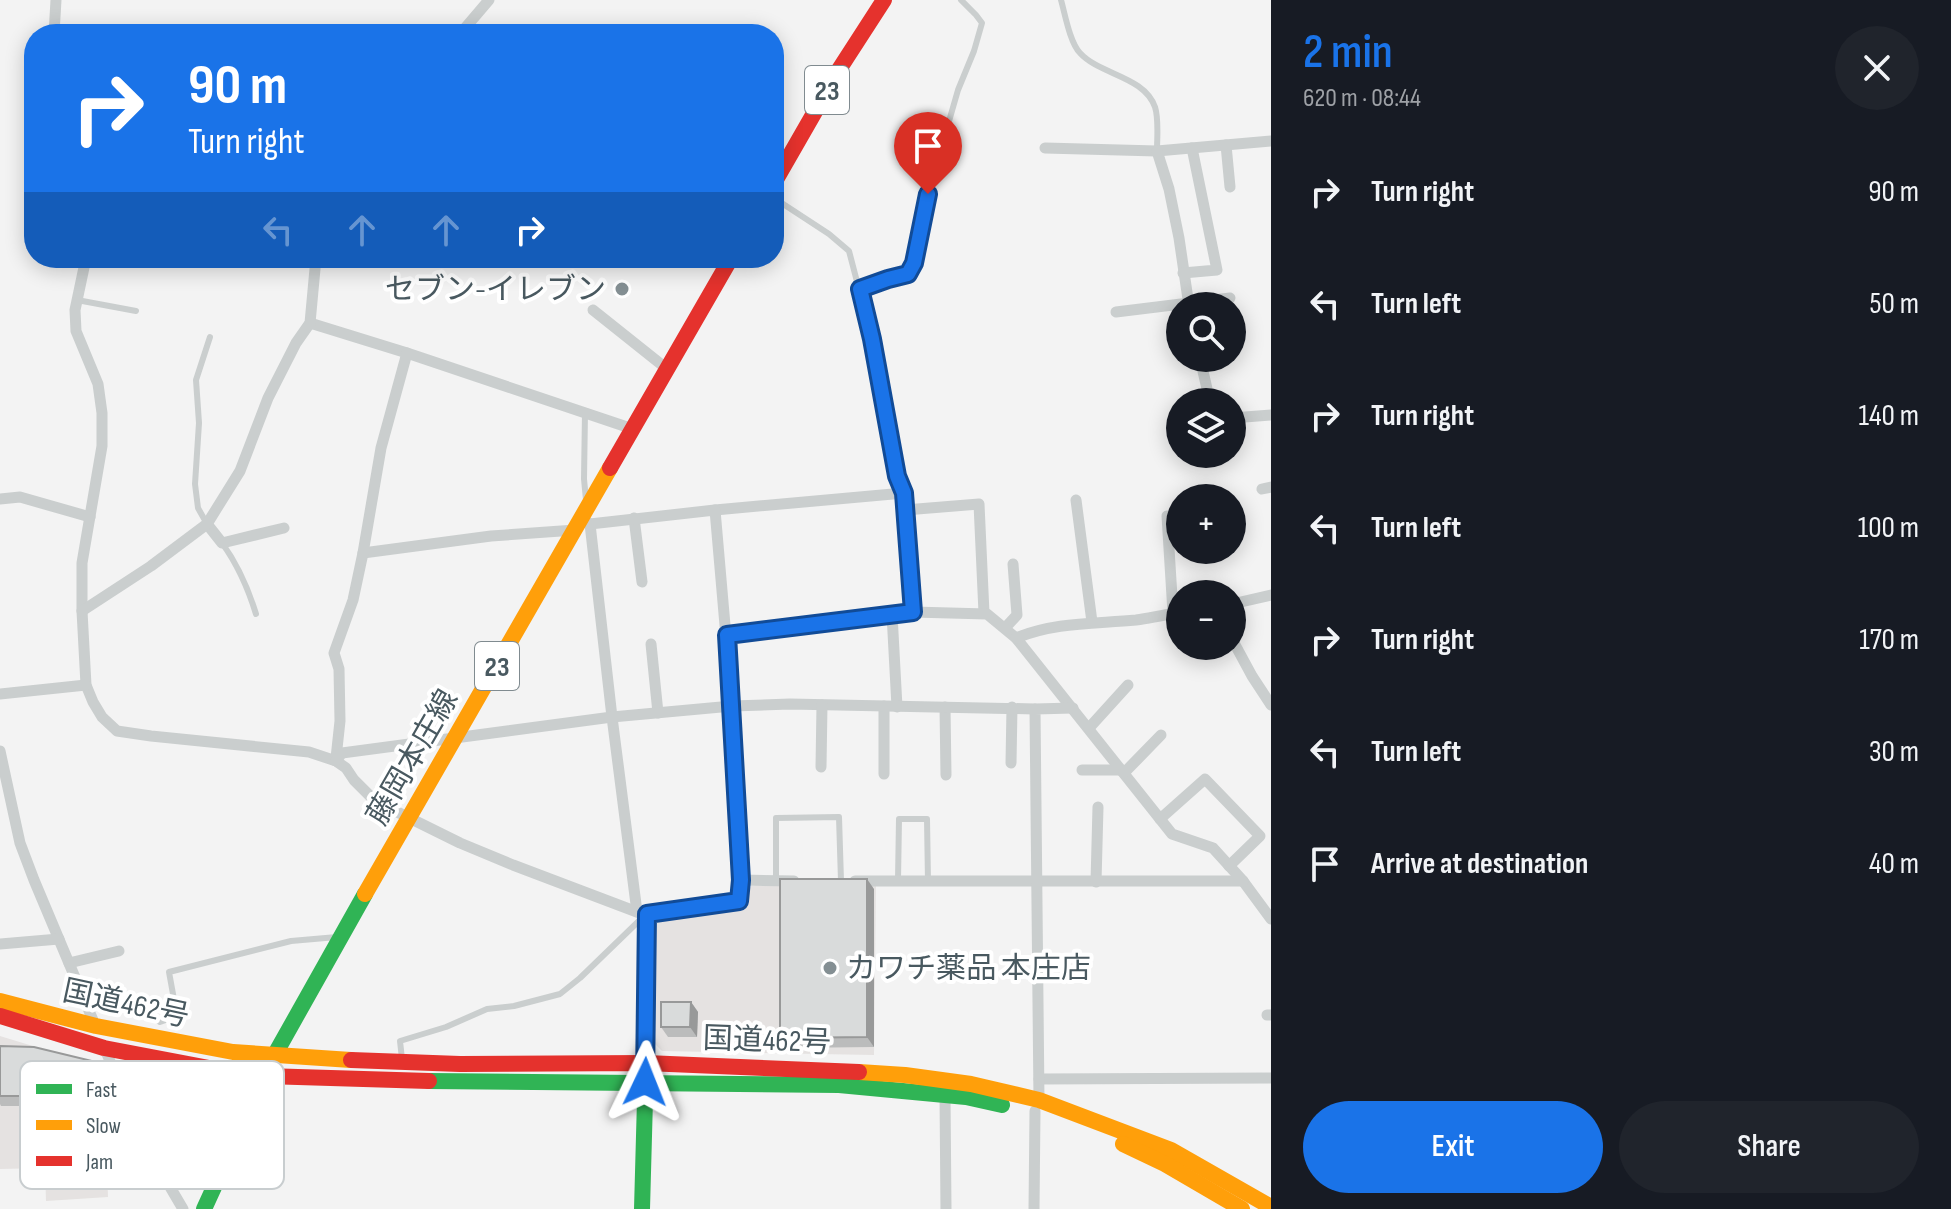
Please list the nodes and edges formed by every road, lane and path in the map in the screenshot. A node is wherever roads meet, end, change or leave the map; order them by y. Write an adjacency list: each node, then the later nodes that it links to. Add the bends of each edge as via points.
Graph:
1 (56, 0): 6 (street)
2 (489, 0): 7 (street)
3 (884, 0): 13 (main road, 23)
4 (961, 0): 20 (lane, via 982,23 928,194 914,263 908,274)
5 (1061, 0): 12 (lane, via 1076,49 1149,96 1156,109)
6 (55, 24)
7 (469, 24)
8 (1271, 141): 9 (street)
9 (1226, 145): 11 (street); 14 (street)
10 (1045, 148): 12 (street)
11 (1192, 148): 12 (street); 19 (street, via 1217,270)
12 (1157, 151): 19 (street)
13 (784, 166)
14 (1230, 187)
15 (784, 205): 20 (lane, via 849,251)
16 (84, 268): 22 (street)
17 (315, 268): 27 (street)
18 (718, 268): 30 (main road, 藤岡本庄線 / 23)
19 (1183, 273): 21 (street)
20 (860, 289): 35 (lane)
21 (1187, 292)
22 (77, 300): 25 (lane); 40 (street, via 76,331 98,384 102,413)
23 (1166, 307): 26 (street)
24 (593, 310): 30 (street)
25 (136, 311)
26 (1116, 312)
27 (310, 323): 29 (street); 43 (street, via 268,398 240,471)
28 (210, 337): 43 (lane, via 196,380 195,484 198,508)
29 (407, 353): 31 (street); 46 (street, via 381,448)
30 (667, 369): 34 (main road, 藤岡本庄線 / 23)
31 (585, 412): 34 (street); 42 (lane)
32 (1271, 415): 33 (street)
33 (1246, 417)
34 (633, 429): 42 (main road, 藤岡本庄線 / 23)
35 (904, 493): 38 (street); 39 (street)
36 (0, 499): 40 (street, via 20,497)
37 (1076, 500): 57 (street)
38 (715, 510): 41 (street); 59 (street)
39 (905, 510): 52 (street); 53 (street, via 979,504)
40 (90, 517): 51 (street, via 82,563)
41 (634, 518): 42 (street); 48 (street)
42 (584, 521): 46 (street); 75 (street); 78 (main road, 藤岡本庄線 / 23)
43 (207, 524): 45 (street); 51 (street)
44 (284, 528): 45 (street)
45 (222, 543): 54 (lane, via 247,585)
46 (363, 553): 80 (street, via 334,653 340,721)
47 (1013, 564): 58 (street, via 1017,615)
48 (642, 582)
49 (1270, 598): 50 (street)
50 (1246, 602)
51 (82, 611): 63 (street)
52 (913, 612): 53 (street); 55 (street)
53 (984, 613): 58 (street)
54 (256, 614)
55 (892, 614): 59 (street); 69 (street)
56 (1166, 615): 57 (street)
57 (1092, 622): 60 (street, via 1061,624)
58 (1005, 628): 60 (street)
59 (727, 635): 68 (street)
60 (1016, 638): 72 (street)
61 (651, 644): 74 (street)
62 (1243, 660): 67 (street)
63 (86, 685): 65 (street); 80 (street, via 102,717 117,731 309,752)
64 (1128, 685): 76 (street)
65 (0, 694)
66 (822, 705): 68 (street); 69 (street); 82 (street)
67 (1271, 705)
68 (732, 706): 74 (street); 91 (street)
69 (890, 707): 70 (street); 85 (street)
70 (945, 707): 71 (street); 86 (street)
71 (1012, 707): 73 (street); 81 (street)
72 (1073, 708): 73 (street); 76 (street)
73 (1035, 709): 99 (street)
74 (658, 713): 75 (street)
75 (612, 717): 78 (street); 102 (street)
76 (1089, 728): 84 (street)
77 (1161, 735): 84 (street)
78 (456, 738): 80 (street, via 342,753); 88 (main road, 藤岡本庄線 / 23)
79 (0, 751): 105 (street, via 20,843)
80 (336, 761): 88 (street, via 375,801)
81 (1011, 763)
82 (821, 767)
83 (1082, 770): 84 (street)
84 (1123, 771): 89 (street)
85 (884, 774)
86 (946, 775)
87 (1098, 807): 100 (street)
88 (408, 816): 102 (street, via 513,865); 104 (main road, 藤岡本庄線 / 23)
89 (1160, 819): 90 (street, via 1172,834 1213,848); 90 (street, via 1205,779 1260,836)
90 (1229, 866): 97 (street)
91 (741, 880): 92 (street); 102 (street, via 739,901)
92 (776, 881): 93 (street); 95 (lane, via 776,818 839,817)
93 (802, 881)
94 (828, 881): 95 (street)
95 (841, 881): 96 (street)
96 (898, 881): 98 (street); 98 (lane, via 899,819 927,819)
97 (1243, 881): 100 (street); 101 (street)
98 (928, 882): 99 (street)
99 (1038, 882): 100 (street); 122 (street)
100 (1096, 882)
101 (1267, 905): 103 (street)
102 (642, 913): 118 (lane, via 560,994 487,1009 400,1041); 119 (main road)
103 (1271, 919)
104 (340, 937): 110 (lane, via 291,941 169,972 177,1016 160,1022 148,1013); 114 (main road, 藤岡本庄線 / 23)
105 (59, 939): 106 (street); 108 (street)
106 (0, 944)
107 (119, 951): 108 (street)
108 (69, 963): 110 (street)
109 (0, 1001): 112 (main road, 国道462号)
110 (86, 1003): 112 (street)
111 (0, 1016): 113 (main road, 国道462号)
112 (96, 1026): 113 (street); 114 (main road, 国道462号)
113 (104, 1048): 115 (street); 116 (main road, 国道462号)
114 (274, 1056): 117 (main road, 藤岡本庄線 / 23); 118 (main road, 国道462号)
115 (110, 1061)
116 (173, 1061)
117 (272, 1061)
118 (402, 1062): 119 (main road, 国道462号)
119 (646, 1063): 123 (main road); 125 (main road, 国道462号, via 905,1075 971,1084)
120 (284, 1077): 123 (main road, 国道462号)
121 (1271, 1078): 122 (street)
122 (1039, 1079): 125 (street)
123 (645, 1082): 124 (main road, 国道462号, via 839,1085); 131 (main road)
124 (945, 1095): 125 (main road, 国道462号); 132 (street)
125 (1037, 1105): 128 (main road, 国道462号, via 1171,1150); 133 (street); 134 (main road, 国道462号, via 1165,1164)
126 (171, 1189): 129 (street)
127 (213, 1189): 130 (main road, 藤岡本庄線 / 23)
128 (1271, 1207)
129 (183, 1209)
130 (204, 1209)
131 (642, 1209)
132 (946, 1209)
133 (1034, 1209)
134 (1242, 1209)

